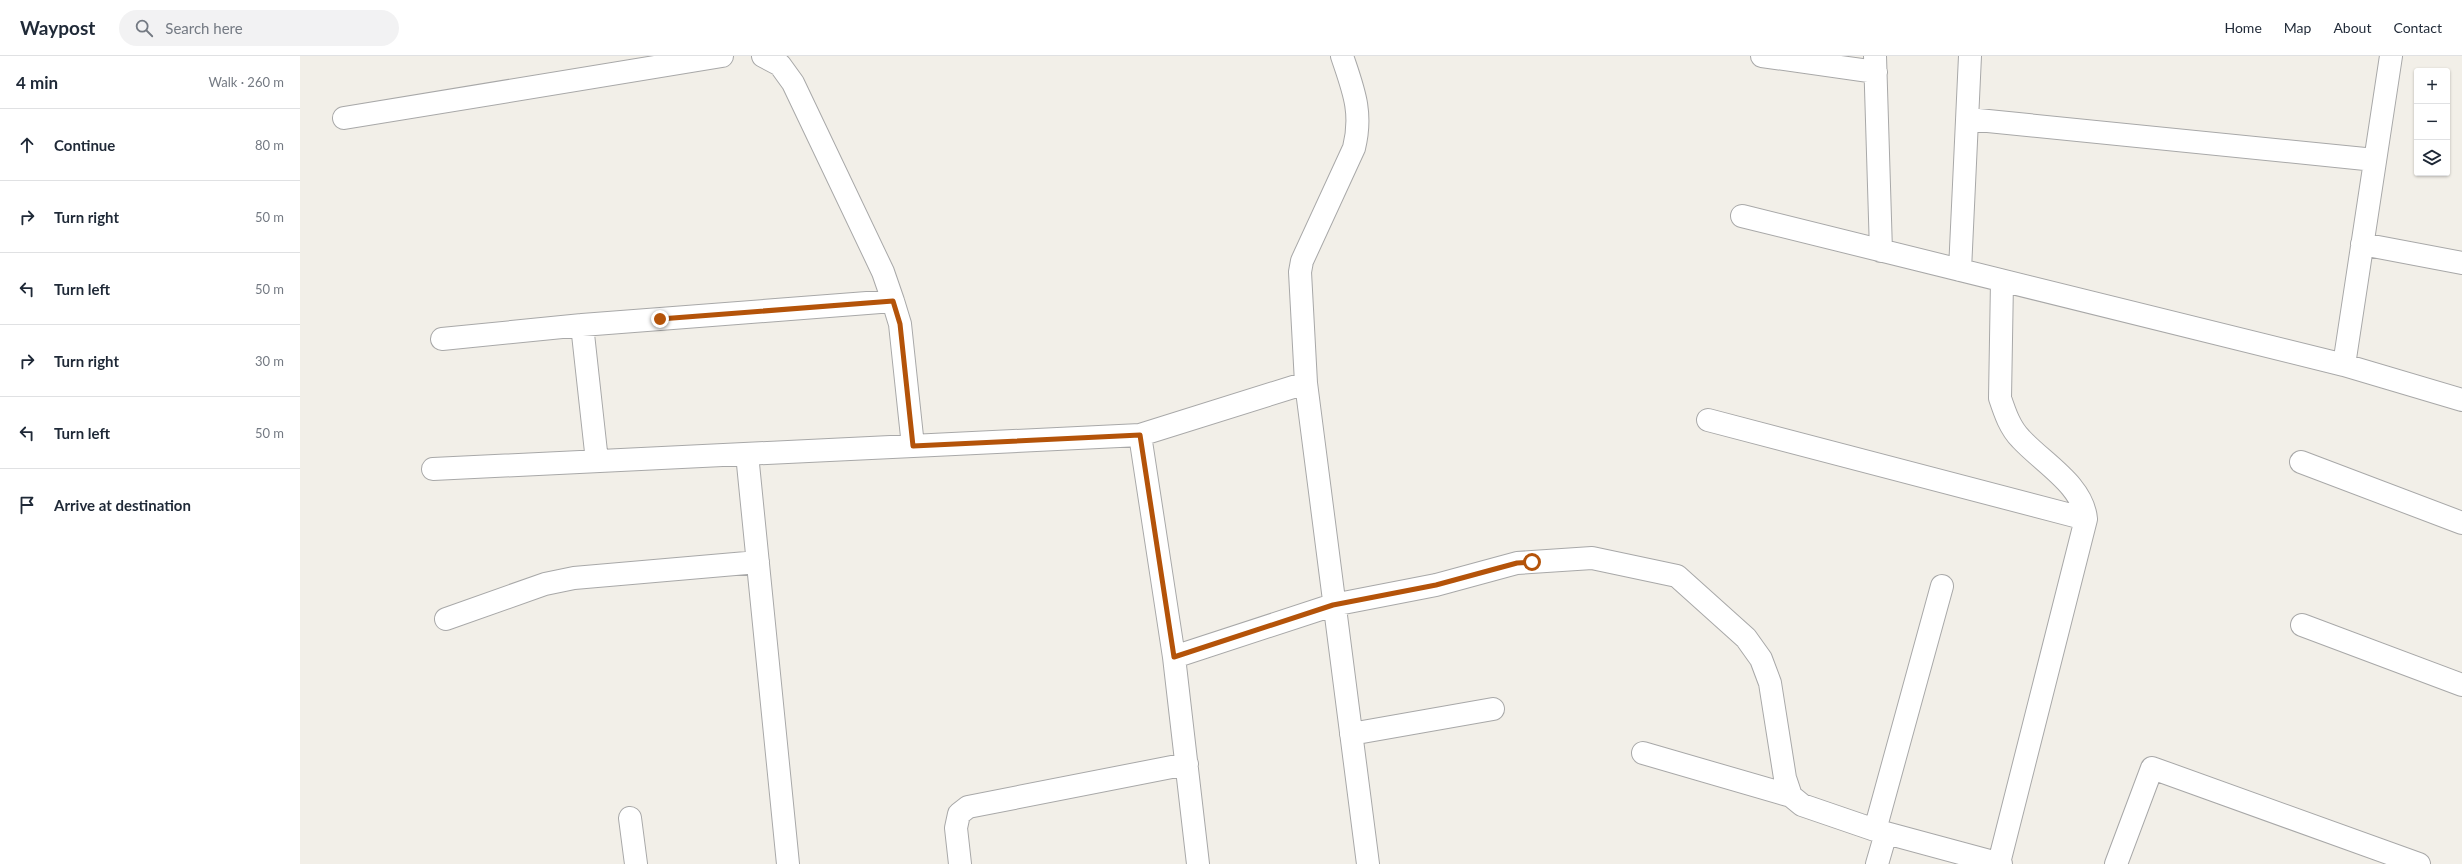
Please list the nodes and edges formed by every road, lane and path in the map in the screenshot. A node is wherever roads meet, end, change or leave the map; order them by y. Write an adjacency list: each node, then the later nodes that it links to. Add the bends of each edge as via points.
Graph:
1 (722, 56): 8 (street)
2 (763, 56): 17 (street, via 780,65 793,83 883,272)
3 (1342, 56): 21 (street, via 1355,95 1358,129 1354,148 1302,261 1300,272)
4 (1762, 56): 7 (street)
5 (1970, 56): 9 (street)
6 (2391, 56): 10 (street)
7 (1876, 64): 13 (street)
8 (344, 118)
9 (1968, 120): 10 (street); 15 (street)
10 (2375, 160): 12 (street)
11 (1742, 216): 13 (street)
12 (2362, 244): 14 (street); 20 (street)
13 (1881, 251): 15 (street)
14 (2462, 263)
15 (1960, 270): 16 (street)
16 (2002, 281): 20 (street); 30 (street, via 2000,398 2006,416 2020,438 2073,489 2085,507)
17 (893, 301): 18 (street); 25 (street, via 900,324)
18 (582, 325): 19 (street); 27 (street)
19 (442, 339)
20 (2344, 365): 22 (street)
21 (1306, 382): 24 (street); 34 (street)
22 (2462, 400)
23 (1708, 420): 30 (street)
24 (1140, 435): 25 (street); 37 (street)
25 (913, 446): 26 (street)
26 (746, 454): 27 (street); 32 (street)
27 (597, 461): 29 (street)
28 (2301, 462): 31 (street)
29 (433, 469)
30 (2086, 519): 52 (street)
31 (2462, 523)
32 (758, 562): 35 (street, via 574,578 545,584); 47 (street)
33 (1942, 586): 45 (street)
34 (1333, 605): 37 (street); 40 (street); 43 (street, via 1436,585 1517,563 1592,558 1677,576 1746,638 1761,660 1770,682 1785,778)
35 (446, 619)
36 (2302, 625): 38 (street)
37 (1174, 657): 42 (street)
38 (2462, 686)
39 (1492, 708): 40 (street)
40 (1351, 734): 50 (street)
41 (1643, 753): 43 (street)
42 (1188, 764): 48 (street, via 968,807 959,814 956,828); 49 (street)
43 (1791, 796): 45 (street, via 1802,805)
44 (630, 818): 46 (street)
45 (1880, 832): 51 (street); 52 (street)
46 (636, 864)
47 (788, 864)
48 (958, 864)
49 (1198, 864)
50 (1368, 864)
51 (1877, 864)
52 (2000, 864)
53 (2116, 864): 54 (street, via 2152,768)
54 (2419, 864)

